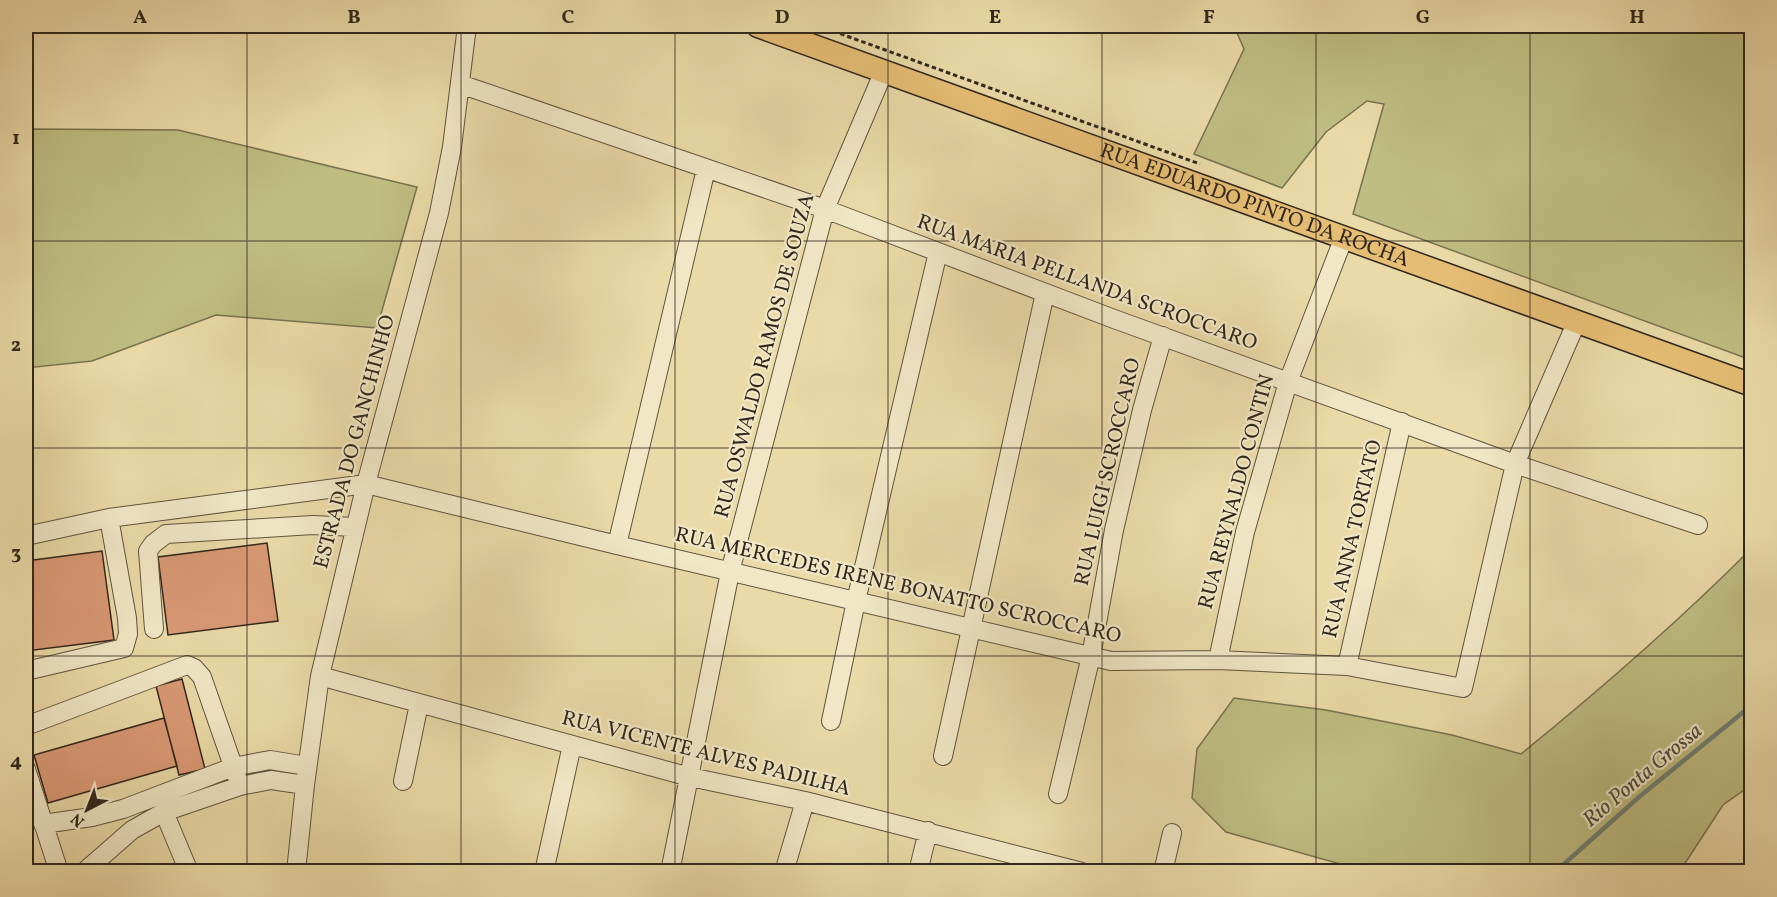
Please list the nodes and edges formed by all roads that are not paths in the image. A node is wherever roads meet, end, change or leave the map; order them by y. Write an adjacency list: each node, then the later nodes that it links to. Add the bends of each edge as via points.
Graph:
1 (467, 26): 4 (street, ESTRADA DO GANCHINHO)
2 (758, 26): 3 (main road, RUA EDUARDO PINTO DA ROCHA)
3 (884, 71): 6 (street, RUA OSWALDO RAMOS DE SOUZA); 7 (main road, RUA EDUARDO PINTO DA ROCHA)
4 (460, 84): 5 (street, RUA MARIA PELLANDA SCROCCARO); 16 (street, ESTRADA DO GANCHINHO, via 439,213)
5 (706, 169): 6 (street, RUA MARIA PELLANDA SCROCCARO); 21 (street)
6 (825, 209): 8 (street, RUA MARIA PELLANDA SCROCCARO); 22 (street, RUA OSWALDO RAMOS DE SOUZA)
7 (1344, 237): 10 (main road, RUA EDUARDO PINTO DA ROCHA); 12 (street, RUA REYNALDO CONTIN)
8 (938, 252): 9 (street, RUA MARIA PELLANDA SCROCCARO); 23 (street)
9 (1045, 293): 11 (street, RUA MARIA PELLANDA SCROCCARO); 24 (street)
10 (1577, 321): 13 (main road, RUA EDUARDO PINTO DA ROCHA); 15 (street)
11 (1163, 336): 12 (street, RUA MARIA PELLANDA SCROCCARO); 26 (street, RUA LUIGI SCROCCARO, via 1114,530)
12 (1288, 382): 14 (street, RUA MARIA PELLANDA SCROCCARO); 27 (street, RUA REYNALDO CONTIN, via 1245,532)
13 (1752, 385)
14 (1402, 422): 15 (street, RUA MARIA PELLANDA SCROCCARO); 28 (street, RUA ANNA TORTATO)
15 (1515, 464): 18 (street, RUA MARIA PELLANDA SCROCCARO); 28 (street, RUA MERCEDES IRENE BONATTO SCROCCARO, via 1463,688)
16 (366, 484): 17 (street); 19 (street, ESTRADA DO GANCHINHO); 21 (street, RUA MERCEDES IRENE BONATTO SCROCCARO)
17 (109, 518): 20 (street); 29 (street, via 127,618 124,648)
18 (1698, 525)
19 (355, 527): 25 (street, via 313,525 166,534 148,551); 30 (street, ESTRADA DO GANCHINHO)
20 (26, 536)
21 (617, 546): 22 (street, RUA MERCEDES IRENE BONATTO SCROCCARO)
22 (730, 572): 23 (street, RUA MERCEDES IRENE BONATTO SCROCCARO); 39 (street, RUA OSWALDO RAMOS DE SOUZA)
23 (856, 601): 24 (street, RUA MERCEDES IRENE BONATTO SCROCCARO); 32 (street)
24 (971, 628): 26 (street, RUA MERCEDES IRENE BONATTO SCROCCARO); 35 (street)
25 (154, 629)
26 (1091, 656): 27 (street, RUA MERCEDES IRENE BONATTO SCROCCARO, via 1111,661); 43 (street, RUA LUIGI SCROCCARO)
27 (1218, 660): 28 (street, RUA MERCEDES IRENE BONATTO SCROCCARO)
28 (1347, 666)
29 (26, 671)
30 (320, 676): 31 (street, RUA VICENTE ALVES PADILHA); 36 (street, ESTRADA DO GANCHINHO)
31 (419, 704): 34 (street, RUA VICENTE ALVES PADILHA); 40 (street)
32 (831, 721)
33 (26, 726): 37 (street, via 187,665 202,677)
34 (572, 745): 39 (street, RUA VICENTE ALVES PADILHA); 54 (street)
35 (943, 756)
36 (308, 766): 37 (street, via 270,760); 41 (street, ESTRADA DO GANCHINHO)
37 (233, 767): 42 (street); 46 (street, via 123,809)
38 (26, 769): 46 (street)
39 (690, 777): 44 (street, RUA VICENTE ALVES PADILHA); 55 (street, RUA OSWALDO RAMOS DE SOUZA)
40 (404, 782)
41 (305, 785): 42 (street, via 271,780); 53 (street, ESTRADA DO GANCHINHO)
42 (240, 786): 45 (street)
43 (1058, 794)
44 (805, 801): 47 (street, RUA VICENTE ALVES PADILHA); 56 (street)
45 (164, 812): 51 (street, via 132,830); 52 (street)
46 (43, 824): 50 (street)
47 (927, 831): 49 (street, RUA VICENTE ALVES PADILHA); 57 (street)
48 (1172, 833): 59 (street)
49 (1038, 866): 58 (street, RUA VICENTE ALVES PADILHA)
50 (59, 872)
51 (84, 872)
52 (189, 872)
53 (296, 872)
54 (544, 872)
55 (670, 872)
56 (784, 872)
57 (918, 872)
58 (1082, 872)
59 (1163, 872)

